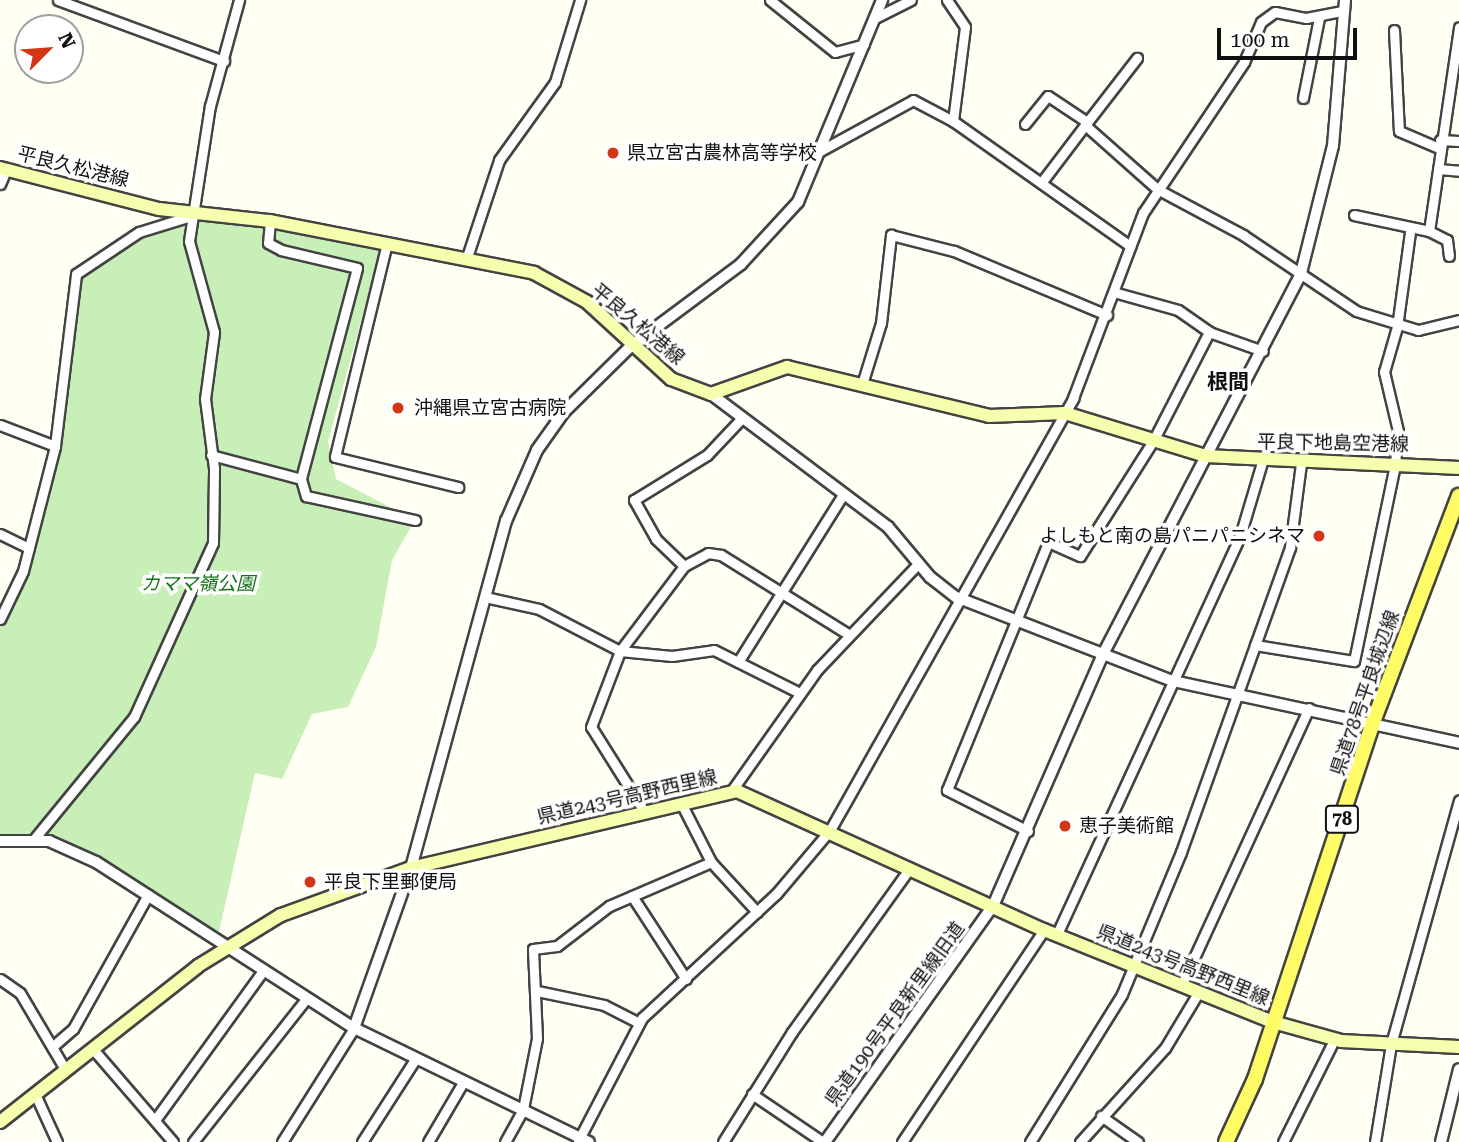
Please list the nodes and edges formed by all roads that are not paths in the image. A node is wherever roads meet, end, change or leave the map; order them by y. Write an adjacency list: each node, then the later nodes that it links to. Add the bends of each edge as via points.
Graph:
1 (58, 0): 15 (street)
2 (239, 0): 15 (street)
3 (580, 0): 37 (street, via 555,82 492,175)
4 (770, 0): 13 (street, via 835,52)
5 (882, 0): 9 (street)
6 (911, 0): 9 (street)
7 (947, 0): 17 (street, via 965,27)
8 (1343, 6): 10 (street); 38 (street, 県道190号平良新里線旧道, via 1333,146)
9 (875, 18): 13 (street)
10 (1319, 18): 16 (street); 28 (street, via 1266,16 1234,78)
11 (1459, 27): 21 (street)
12 (1395, 30): 21 (street, via 1399,131)
13 (864, 44): 22 (street)
14 (1137, 58): 18 (street)
15 (224, 61): 29 (street, via 210,106)
16 (1303, 98)
17 (953, 121): 22 (street, via 913,100); 26 (street)
18 (1086, 123): 19 (street, via 1048,96); 26 (street); 28 (street)
19 (1024, 124)
20 (1459, 141): 21 (street)
21 (1440, 144): 24 (street)
22 (820, 151): 44 (street, via 798,202 741,264)
23 (3, 169): 27 (street); 29 (main road, 平良久松港線)
24 (1438, 169): 25 (street); 32 (street)
25 (1459, 171)
26 (1041, 183): 34 (street)
27 (0, 184)
28 (1157, 189): 34 (street); 38 (street)
29 (195, 214): 31 (main road, 平良久松港線); 52 (street, via 139,232 76,274); 53 (street, via 189,240 214,332 205,399)
30 (1354, 215): 33 (street)
31 (270, 221): 35 (main road, 平良久松港線); 59 (street, via 268,243 357,268)
32 (1429, 231): 33 (street); 36 (street, via 1447,240)
33 (1410, 232): 42 (street)
34 (1130, 246): 39 (street)
35 (386, 247): 37 (main road, 平良久松港線); 60 (street, via 335,457)
36 (1449, 256)
37 (466, 260): 44 (main road, 平良久松港線, via 534,274 587,302)
38 (1301, 272): 42 (street, via 1356,311); 45 (street, 県道190号平良新里線旧道)
39 (1117, 293): 40 (street); 43 (street, via 1178,310)
40 (1107, 315): 46 (street, via 954,251 891,235 881,323); 48 (street)
41 (1459, 320): 42 (street, via 1444,327)
42 (1397, 327): 57 (street, via 1384,372 1398,431)
43 (1209, 331): 45 (street); 51 (street)
44 (631, 346): 47 (main road, 平良久松港線, via 671,379); 69 (street, via 564,412 537,450 506,521)
45 (1263, 351): 54 (street, 県道190号平良新里線旧道)
46 (863, 381): 47 (main road, via 787,366); 48 (main road, via 989,416)
47 (711, 394): 49 (street)
48 (1065, 413): 51 (main road); 70 (street)
49 (741, 419): 61 (street); 67 (street, via 707,455 634,500 656,539)
50 (0, 425): 52 (street)
51 (1153, 441): 54 (main road); 72 (street, via 1080,556 1048,542)
52 (55, 446): 65 (street)
53 (211, 456): 59 (street); 90 (street, via 212,543 153,685)
54 (1206, 456): 55 (main road, 平良下地島空港線); 76 (street, 県道190号平良新里線旧道)
55 (1262, 462): 56 (main road, 平良下地島空港線); 78 (street, via 1240,536)
56 (1301, 463): 57 (main road, 平良下地島空港線); 74 (street, via 1297,522)
57 (1395, 464): 58 (main road, 平良下地島空港線); 74 (street, via 1354,661)
58 (1459, 467)
59 (301, 479): 63 (street, via 306,496)
60 (458, 487)
61 (844, 493): 66 (street, via 888,527); 68 (street)
62 (1459, 496): 82 (main road, 県道78号平良城辺線 / 78)
63 (415, 520)
64 (0, 534): 65 (street)
65 (29, 548): 71 (street)
66 (918, 564): 70 (street); 73 (street)
67 (684, 566): 68 (street, via 715,552); 75 (street)
68 (780, 592): 73 (street); 77 (street)
69 (485, 597): 75 (street, via 539,609); 93 (street)
70 (956, 597): 72 (street); 88 (street)
71 (0, 619)
72 (1016, 620): 76 (street); 89 (street, via 947,790)
73 (848, 634): 80 (street)
74 (1255, 645): 79 (street)
75 (620, 651): 77 (street, via 672,656 714,650); 87 (street, via 591,727)
76 (1102, 656): 78 (street); 89 (street, 県道190号平良新里線旧道)
77 (738, 662): 80 (street)
78 (1173, 681): 79 (street); 99 (street)
79 (1236, 691): 81 (street); 101 (street)
80 (800, 694): 84 (street)
81 (1309, 708): 82 (street); 105 (street)
82 (1373, 722): 83 (street); 109 (main road, 県道78号平良城辺線 / 78)
83 (1459, 743)
84 (730, 793): 86 (main road, 県道243号高野西里線); 88 (main road, 県道243号高野西里線, via 762,799)
85 (1459, 800): 113 (street)
86 (681, 803): 87 (main road, 県道243号高野西里線); 92 (street)
87 (645, 811): 93 (main road, 県道243号高野西里線)
88 (830, 830): 94 (main road, 県道243号高野西里線); 98 (street)
89 (1028, 831): 97 (street, 県道190号平良新里線旧道)
90 (34, 839): 91 (street); 95 (street, via 67,848)
91 (0, 841)
92 (711, 862): 96 (street); 98 (street)
93 (411, 868): 100 (main road, 県道243号高野西里線, via 281,915); 111 (street)
94 (910, 869): 97 (main road, 県道243号高野西里線); 122 (street)
95 (148, 895): 100 (street); 115 (street, via 73,1029)
96 (632, 896): 104 (street); 106 (street, via 588,919 569,940 533,949)
97 (993, 906): 99 (main road, 県道243号高野西里線); 136 (street, 県道190号平良新里線旧道)
98 (757, 912): 104 (street)
99 (1050, 932): 101 (main road, 県道243号高野西里線); 137 (street)
100 (225, 947): 102 (street); 116 (main road, 県道243号高野西里線)
101 (1134, 968): 105 (main road, 県道243号高野西里線); 138 (street)
102 (262, 972): 108 (street); 126 (street)
103 (0, 979): 115 (street, via 20,993)
104 (686, 979): 110 (street)
105 (1181, 986): 107 (main road, 県道243号高野西里線)
106 (537, 991): 110 (street, via 604,1005); 123 (street, via 537,1038)
107 (1198, 993): 109 (main road, 県道243号高野西里線); 124 (street, via 1165,1048)
108 (306, 999): 111 (street); 130 (street)
109 (1273, 1022): 112 (main road, 県道243号高野西里線); 141 (main road, 県道78号平良城辺線 / 78)
110 (639, 1023): 127 (street)
111 (354, 1028): 117 (street); 131 (street)
112 (1334, 1040): 113 (main road, 県道243号高野西里線); 142 (street)
113 (1391, 1044): 114 (main road, 県道243号高野西里線); 143 (street)
114 (1459, 1046)
115 (52, 1047): 118 (street)
116 (92, 1048): 118 (main road, 県道243号高野西里線); 126 (street)
117 (414, 1061): 120 (street); 132 (street)
118 (65, 1069): 121 (main road, 県道243号高野西里線)
119 (1459, 1069): 144 (street)
120 (462, 1084): 123 (street); 133 (street)
121 (35, 1094): 125 (main road, 県道243号高野西里線); 128 (street)
122 (752, 1094): 135 (street); 136 (street)
123 (523, 1109): 127 (street); 134 (street)
124 (1101, 1116): 139 (street); 140 (street)
125 (2, 1118)
126 (155, 1120): 129 (street)
127 (582, 1140)
128 (57, 1142)
129 (173, 1142)
130 (193, 1142)
131 (282, 1142)
132 (362, 1142)
133 (428, 1142)
134 (505, 1142)
135 (723, 1142)
136 (824, 1142)
137 (902, 1142)
138 (1030, 1142)
139 (1080, 1142)
140 (1138, 1142)
141 (1226, 1142)
142 (1283, 1142)
143 (1375, 1142)
144 (1441, 1142)

